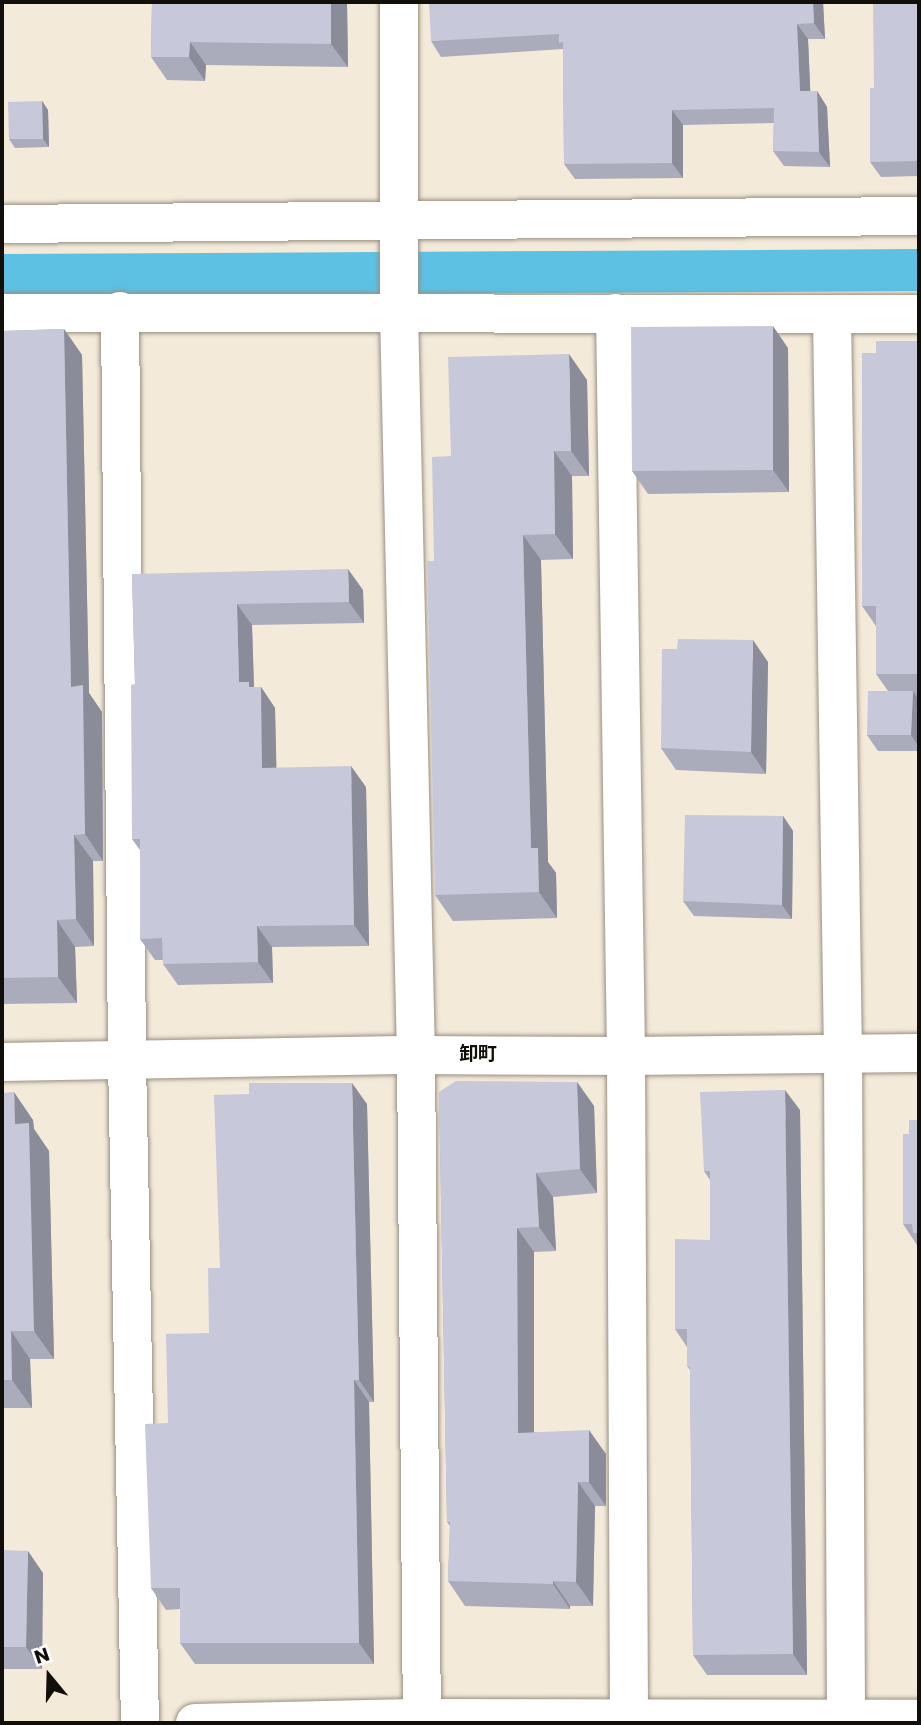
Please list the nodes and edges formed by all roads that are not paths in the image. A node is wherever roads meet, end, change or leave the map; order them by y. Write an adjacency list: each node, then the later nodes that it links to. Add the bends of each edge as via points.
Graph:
1 (399, 2): 4 (street)
2 (919, 216): 4 (street)
3 (2, 224): 4 (street)
4 (400, 233): 5 (street)
5 (399, 302): 6 (street); 8 (street); 13 (street)
6 (120, 312): 7 (street); 15 (street)
7 (2, 313)
8 (615, 313): 10 (street); 14 (street)
9 (919, 314): 10 (street)
10 (832, 315): 12 (street)
11 (919, 1053): 12 (street)
12 (843, 1054): 14 (street); 20 (street)
13 (416, 1055): 14 (street); 15 (street); 18 (street)
14 (626, 1056): 19 (street)
15 (127, 1060): 16 (street); 21 (street)
16 (2, 1062)
17 (919, 1719): 20 (street)
18 (422, 1721): 19 (street); 22 (street)
19 (629, 1721): 20 (street)
20 (846, 1721)
21 (140, 1723)
22 (195, 1723)

